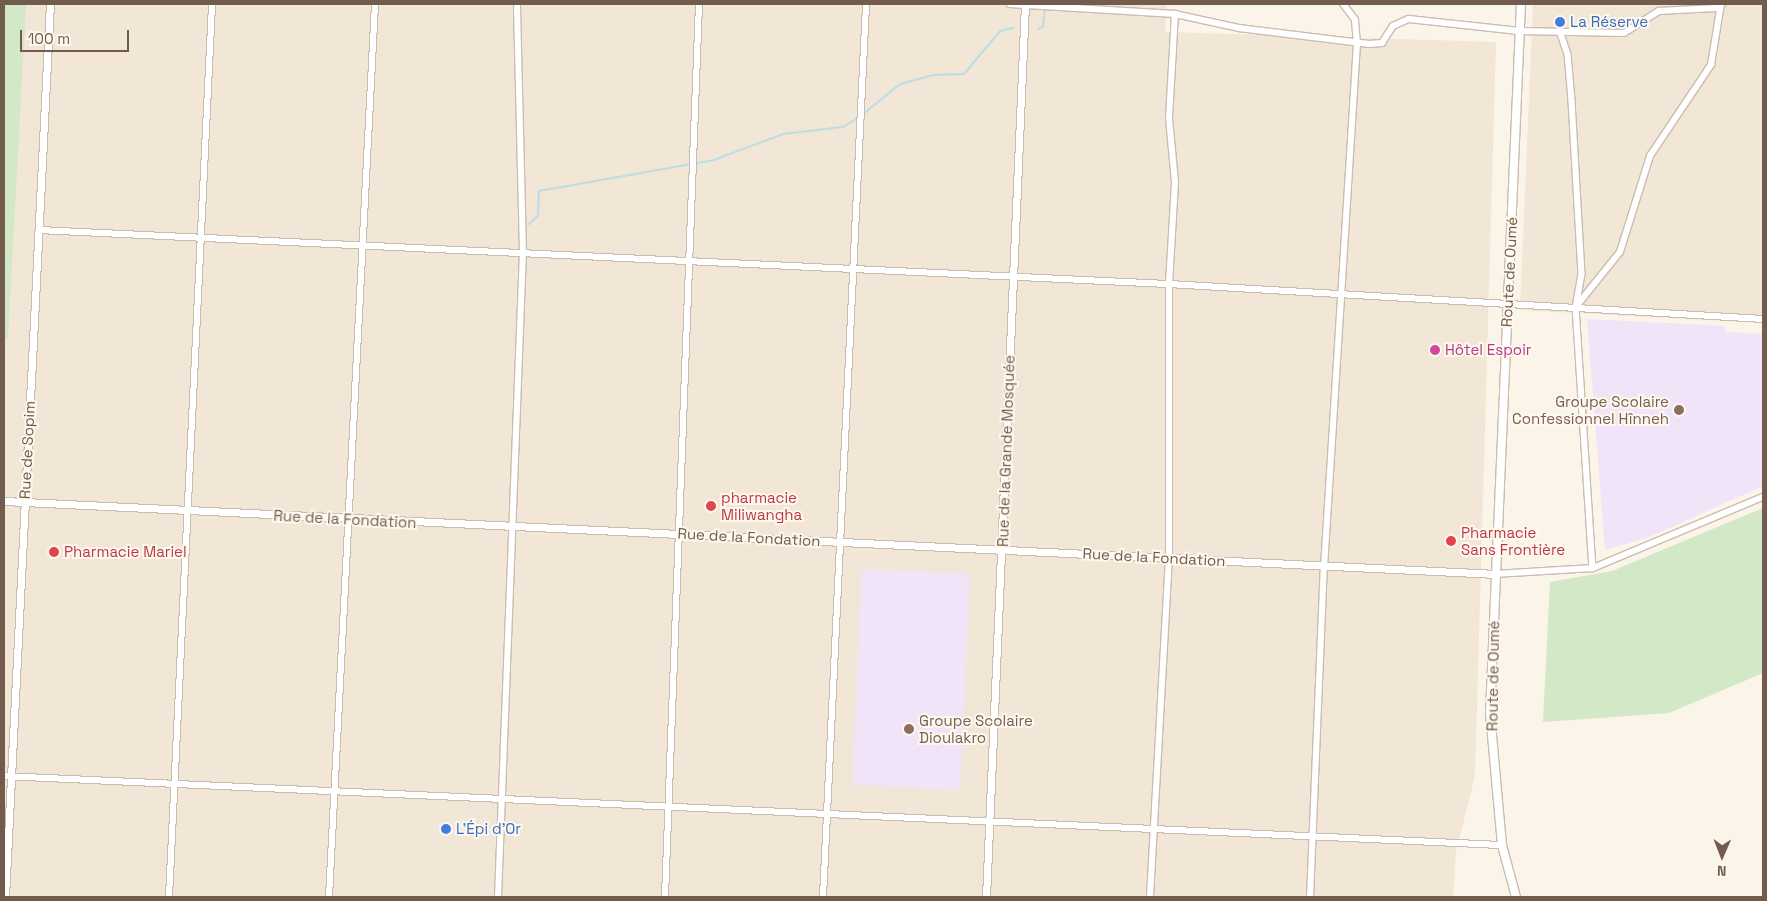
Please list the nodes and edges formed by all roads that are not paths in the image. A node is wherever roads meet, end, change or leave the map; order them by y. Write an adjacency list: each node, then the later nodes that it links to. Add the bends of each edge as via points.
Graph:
1 (50, 4): 16 (street, Rue de Sopim)
2 (212, 4): 17 (street)
3 (375, 4): 18 (street)
4 (516, 4): 19 (street)
5 (699, 4): 20 (street)
6 (866, 4): 21 (street)
7 (1010, 4): 8 (street)
8 (1025, 4): 12 (street); 22 (street, Rue de la Grande Mosquée)
9 (1343, 4): 15 (street, via 1355,20)
10 (1521, 4): 13 (main road, Route de Oumé)
11 (1721, 4): 14 (street, via 1660,12 1624,33); 26 (street, via 1711,65 1650,156 1620,252)
12 (1175, 14): 15 (street); 23 (street, via 1169,118 1175,182)
13 (1520, 31): 14 (street); 15 (street, via 1409,18 1393,26 1382,42); 25 (main road, Route de Oumé)
14 (1560, 31): 26 (street, via 1568,54 1572,101 1582,274)
15 (1356, 44): 24 (street)
16 (39, 230): 17 (street); 30 (street, Rue de Sopim)
17 (200, 238): 18 (street); 31 (street)
18 (362, 246): 19 (street); 32 (street)
19 (524, 253): 20 (street); 33 (street)
20 (686, 261): 21 (street); 34 (street)
21 (854, 269): 22 (street); 35 (street)
22 (1011, 276): 23 (street); 36 (street, Rue de la Grande Mosquée)
23 (1169, 284): 24 (street); 37 (street)
24 (1341, 293): 25 (street); 38 (street)
25 (1508, 303): 26 (street); 40 (main road, Route de Oumé)
26 (1576, 307): 27 (street); 39 (street)
27 (1763, 319)
28 (1763, 497): 39 (street)
29 (4, 501): 30 (street, Rue de la Fondation)
30 (24, 502): 31 (street, Rue de la Fondation); 41 (street, Rue de Sopim)
31 (187, 511): 32 (street, Rue de la Fondation); 42 (street)
32 (349, 519): 33 (street, Rue de la Fondation); 43 (street)
33 (513, 528): 34 (street, Rue de la Fondation); 44 (street)
34 (680, 533): 35 (street, Rue de la Fondation); 45 (street)
35 (841, 542): 36 (street, Rue de la Fondation); 46 (street)
36 (1003, 550): 37 (street, Rue de la Fondation); 47 (street, Rue de la Grande Mosquée)
37 (1170, 558): 38 (street, Rue de la Fondation); 48 (street)
38 (1324, 568): 40 (street, Rue de la Fondation); 49 (street)
39 (1593, 568): 40 (street)
40 (1495, 574): 50 (main road, Route de Oumé, via 1490,713)
41 (7, 776): 42 (street); 51 (street, Rue de Sopim)
42 (174, 781): 43 (street); 52 (street)
43 (334, 790): 44 (street); 53 (street)
44 (502, 798): 45 (street); 54 (street)
45 (669, 806): 46 (street); 55 (street)
46 (827, 811): 47 (street); 56 (street)
47 (990, 820): 48 (street); 57 (street, Rue de la Grande Mosquée)
48 (1155, 827): 49 (street); 58 (street)
49 (1312, 835): 50 (street); 59 (street)
50 (1502, 845): 60 (main road, Route de Oumé)
51 (5, 897)
52 (169, 897)
53 (329, 897)
54 (498, 897)
55 (665, 897)
56 (823, 897)
57 (986, 897)
58 (1150, 897)
59 (1310, 897)
60 (1516, 897)

